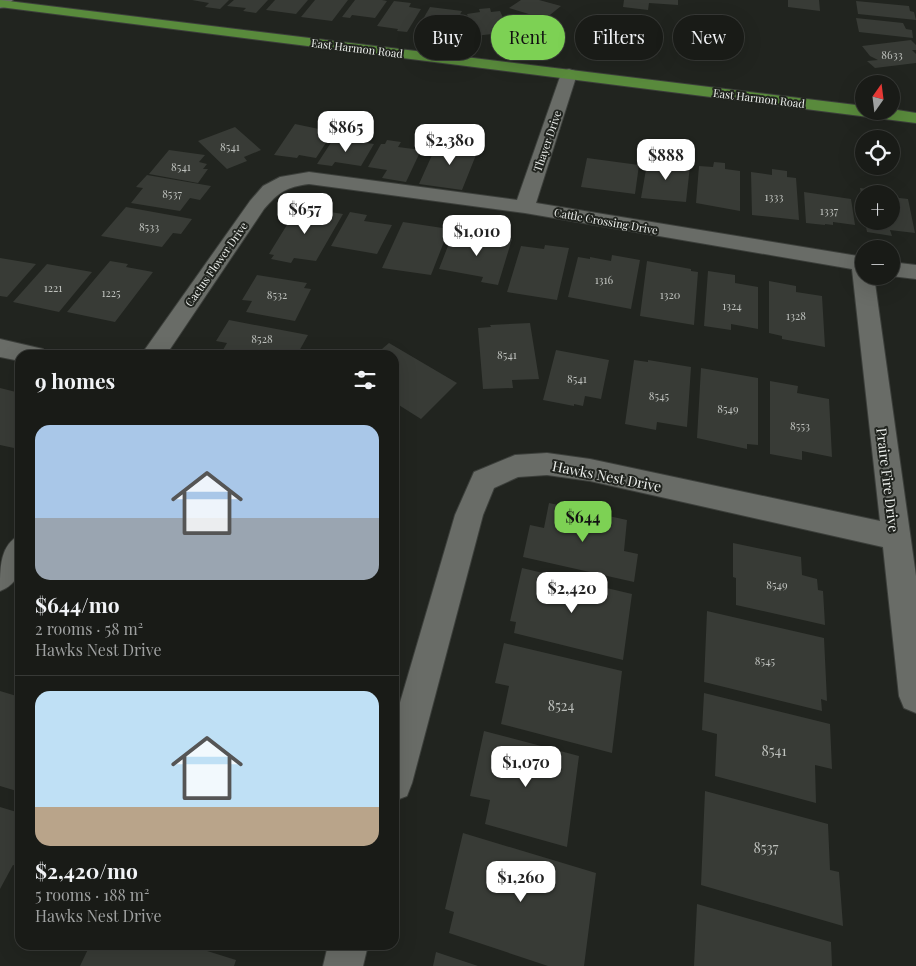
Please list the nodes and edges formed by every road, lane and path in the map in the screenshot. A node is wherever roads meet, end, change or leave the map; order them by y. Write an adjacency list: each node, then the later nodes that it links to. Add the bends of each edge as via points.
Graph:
1 (2, 3): 2 (main road, East Harmon Road)
2 (569, 74): 3 (main road, East Harmon Road); 7 (street, Thayer Drive)
3 (855, 110)
4 (900, 116): 5 (main road, East Harmon Road)
5 (916, 118)
6 (287, 181): 7 (street, Cattle Crossing Drive, via 309,178 342,181); 13 (street, Cactus Flower Drive, via 270,190 257,204)
7 (524, 207): 8 (street, Cattle Crossing Drive)
8 (855, 263)
9 (900, 270): 10 (street)
10 (916, 272)
11 (866, 285): 15 (street, Praire Fire Drive)
12 (0, 348): 14 (street)
13 (156, 350)
14 (15, 351)
15 (896, 537): 18 (street, Praire Fire Drive); 19 (street, Hawks Nest Drive, via 590,470 547,464 515,466 484,480 469,515)
16 (15, 555): 17 (street)
17 (0, 577)
18 (916, 696)
19 (399, 765)
20 (347, 950): 21 (street)
21 (342, 966)

